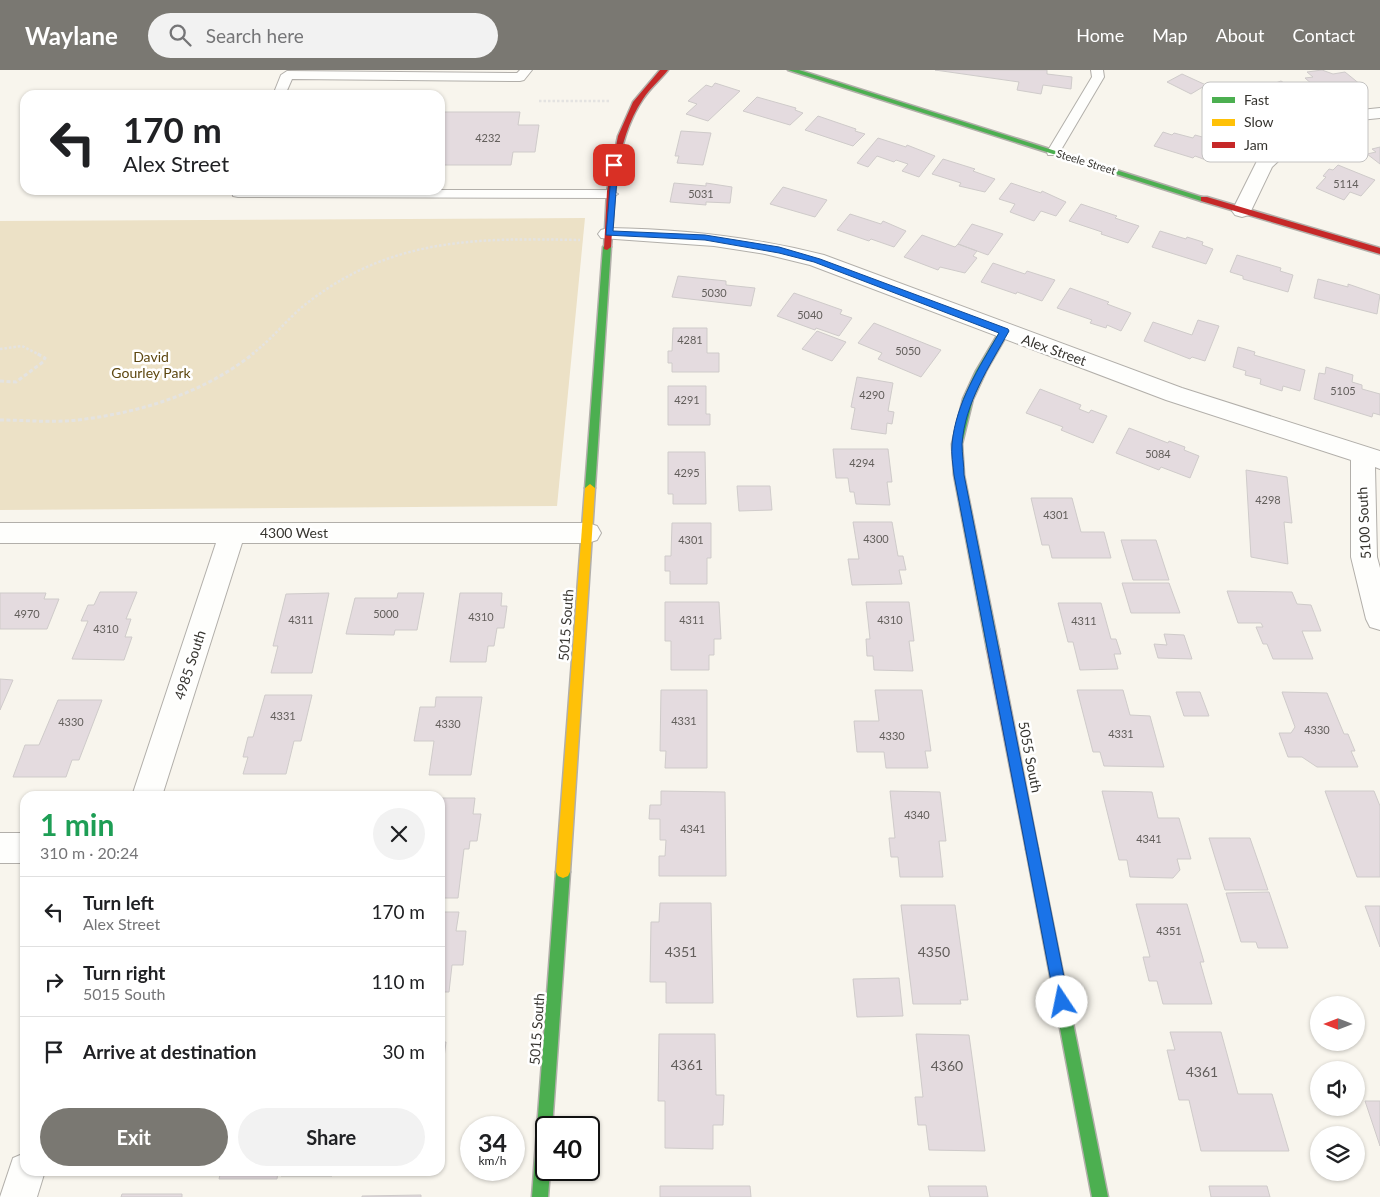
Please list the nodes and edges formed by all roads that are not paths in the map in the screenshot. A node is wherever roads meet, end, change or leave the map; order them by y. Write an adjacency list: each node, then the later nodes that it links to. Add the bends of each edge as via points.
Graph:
1 (526, 70): 5 (lane, via 520,77 288,75)
2 (664, 70): 9 (street, 5015 South, via 638,101 625,124 616,151)
3 (794, 70): 6 (street, Steele Street)
4 (1097, 70): 6 (lane, via 1098,77)
5 (281, 90)
6 (1054, 152): 10 (street, Steele Street)
7 (1267, 162): 10 (street)
8 (445, 193): 9 (lane)
9 (611, 194): 11 (street, 5015 South)
10 (1242, 211): 12 (street, Steele Street)
11 (608, 234): 13 (street, Alex Street, via 705,238 779,250 817,260); 17 (street, 5015 South)
12 (1380, 251)
13 (1004, 331): 14 (street, Alex Street, via 1174,394); 25 (street, 5055 South, via 969,394 957,446 959,475)
14 (1372, 457): 18 (street, 5100 South, via 1362,485 1364,557)
15 (0, 533): 16 (street, 4300 West)
16 (232, 533): 17 (street, 4300 West); 19 (street, 4985 South)
17 (588, 533): 24 (street, 5015 South)
18 (1380, 619)
19 (149, 791)
20 (0, 848): 21 (street)
21 (20, 848)
22 (24, 1176): 23 (street)
23 (18, 1197)
24 (540, 1197)
25 (1100, 1197)

